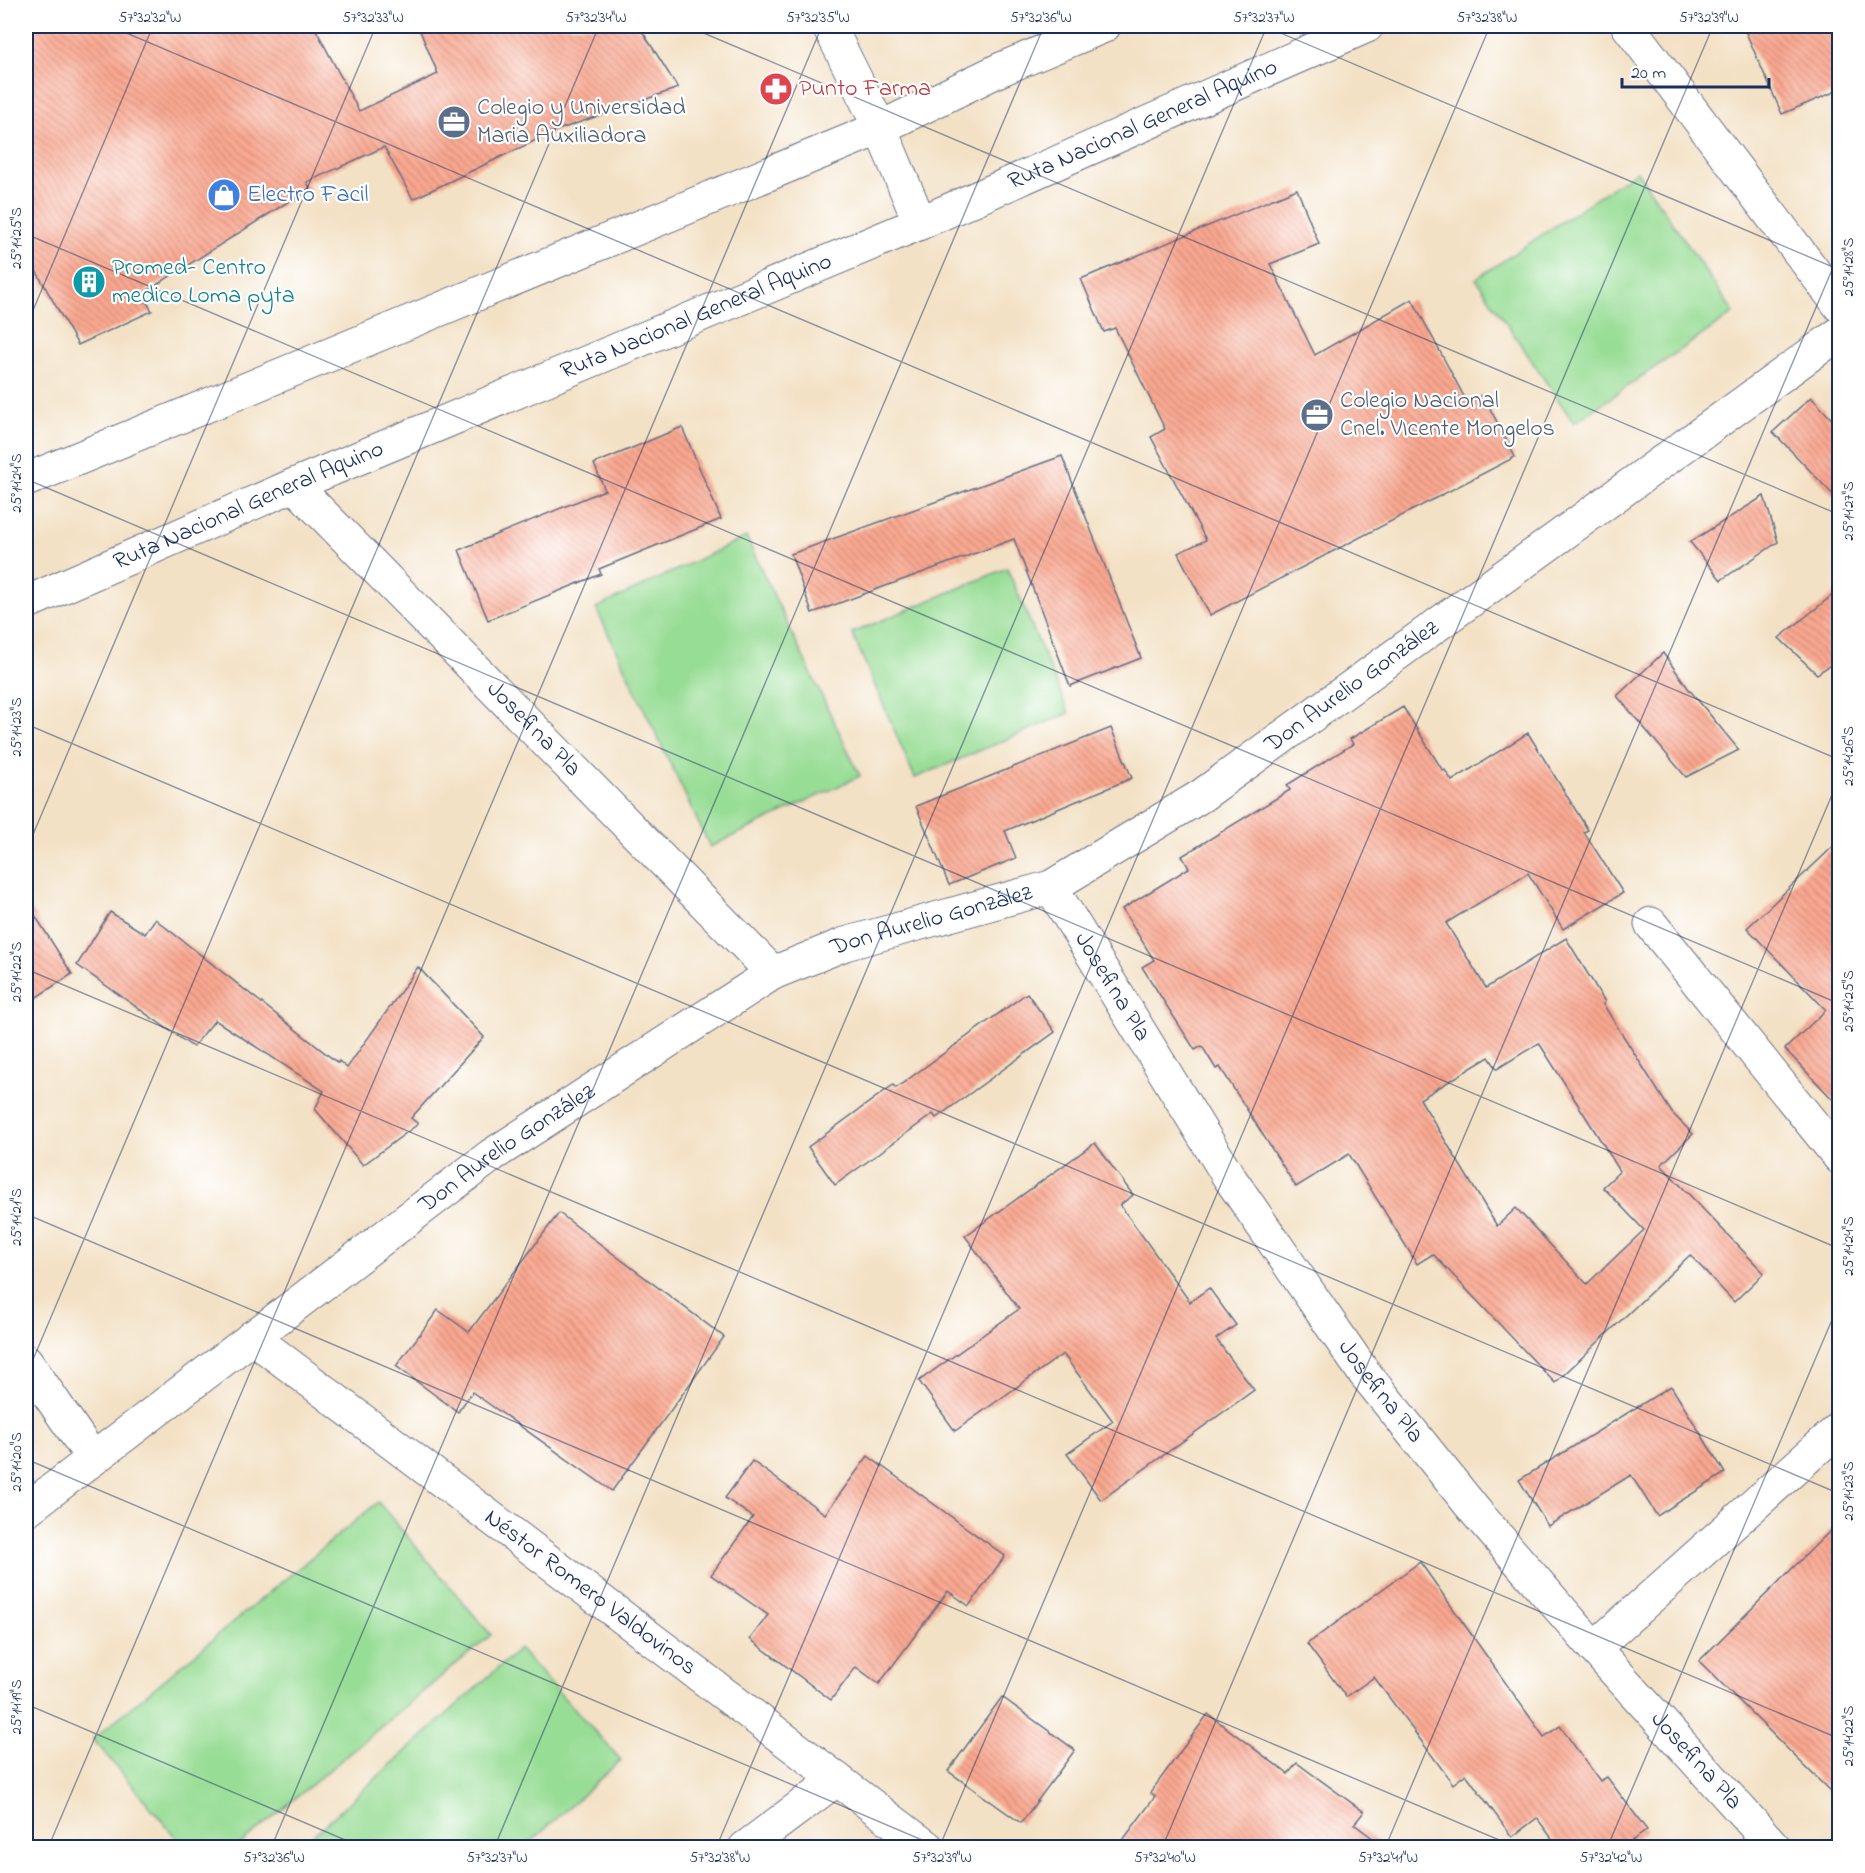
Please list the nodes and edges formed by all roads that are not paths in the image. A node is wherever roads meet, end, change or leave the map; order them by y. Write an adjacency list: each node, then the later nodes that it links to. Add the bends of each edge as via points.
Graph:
1 (829, 26): 5 (main road)
2 (1104, 26): 5 (main road, via 999,70)
3 (1367, 26): 6 (main road, Ruta Nacional General Aquino)
4 (1628, 26): 7 (main road)
5 (880, 128): 6 (main road); 9 (main road)
6 (920, 223): 10 (main road, Ruta Nacional General Aquino)
7 (1839, 306)
8 (1839, 333): 12 (main road, Don Aurelio González, via 1201,796)
9 (26, 480)
10 (294, 485): 11 (main road, Ruta Nacional General Aquino); 14 (main road, Josefina Pla)
11 (26, 603)
12 (1051, 887): 14 (main road, Don Aurelio González, via 845,944); 21 (main road, Josefina Pla, via 1229,1177 1362,1370 1476,1512)
13 (1650, 924): 15 (main road)
14 (773, 973): 16 (main road, Don Aurelio González, via 492,1155)
15 (1839, 1158)
16 (252, 1337): 19 (main road, Don Aurelio González); 22 (main road, Néstor Romero Valdovinos)
17 (26, 1361): 19 (main road)
18 (1839, 1428): 21 (main road)
19 (93, 1459): 20 (main road, Don Aurelio González)
20 (26, 1510)
21 (1594, 1648): 25 (main road, Josefina Pla)
22 (837, 1779): 23 (main road); 24 (main road, Néstor Romero Valdovinos)
23 (745, 1848)
24 (928, 1848)
25 (1775, 1848)

